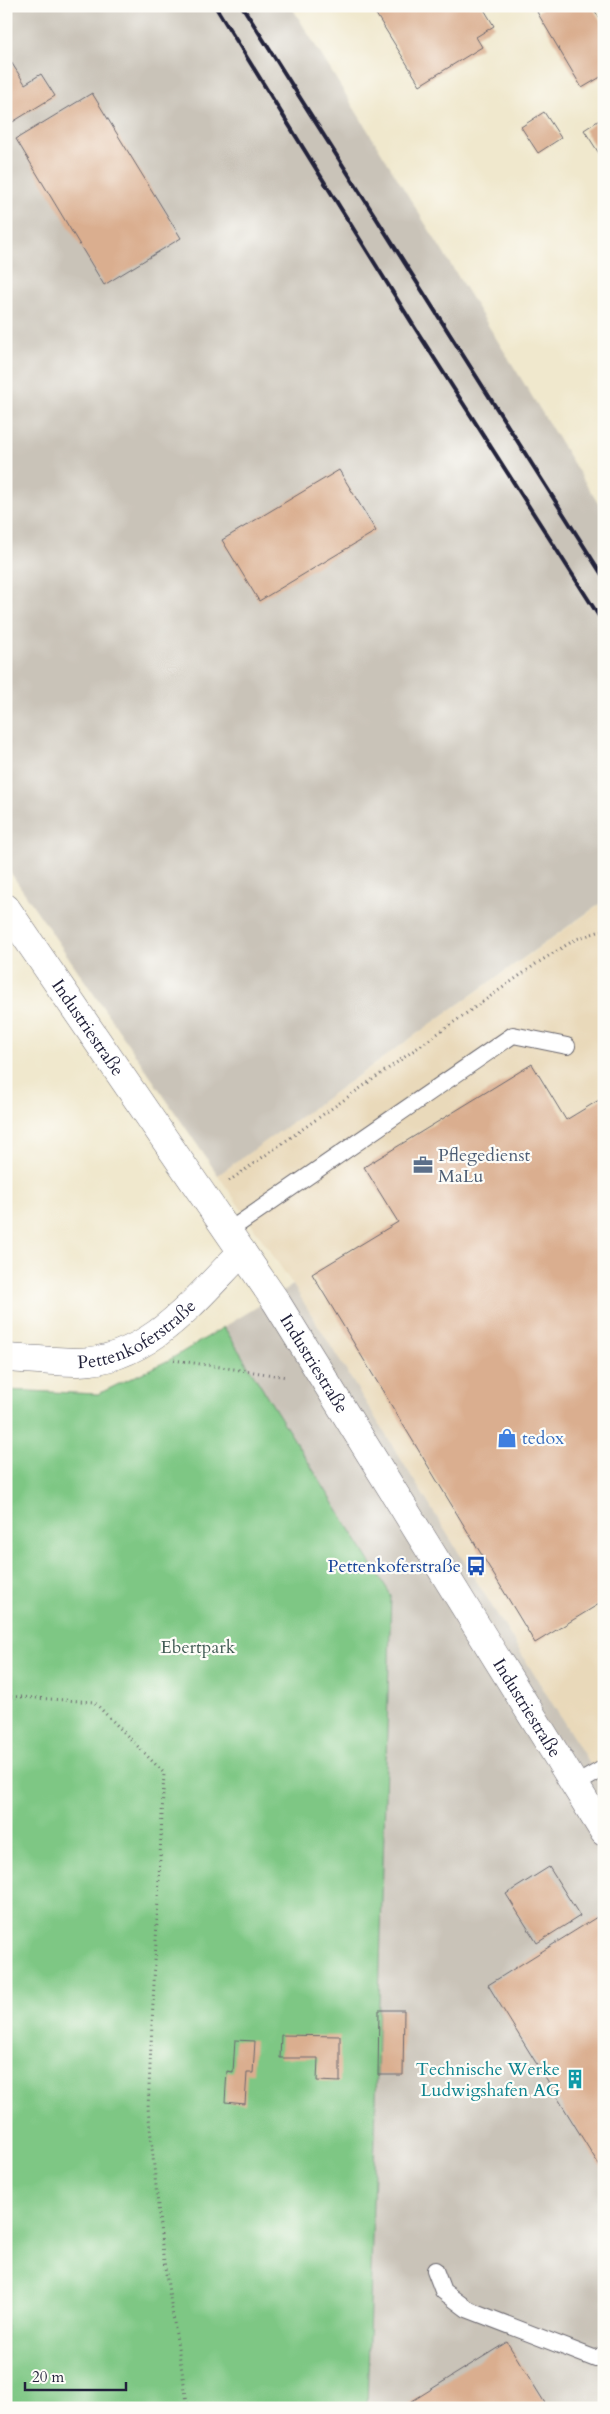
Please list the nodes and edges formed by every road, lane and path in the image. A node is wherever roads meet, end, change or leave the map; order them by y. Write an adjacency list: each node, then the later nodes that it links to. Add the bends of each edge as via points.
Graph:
1 (6, 908): 4 (street, Industriestraße)
2 (604, 930): 4 (path, via 576,939 539,962)
3 (566, 1046): 5 (lane, via 513,1035)
4 (204, 1198): 5 (street, Industriestraße)
5 (235, 1242): 6 (street, Pettenkoferstraße, via 162,1332); 8 (street, Industriestraße)
6 (126, 1353): 7 (street, Pettenkoferstraße, via 80,1362); 8 (path)
7 (6, 1358)
8 (326, 1383): 11 (street, Industriestraße)
9 (6, 1696): 15 (path, via 94,1702 164,1773 148,2108 163,2255)
10 (604, 1768): 11 (lane)
11 (575, 1786): 12 (street, Industriestraße)
12 (604, 1832)
13 (435, 2270): 14 (lane, via 443,2291 467,2309 596,2359)
14 (604, 2354)
15 (188, 2408)

